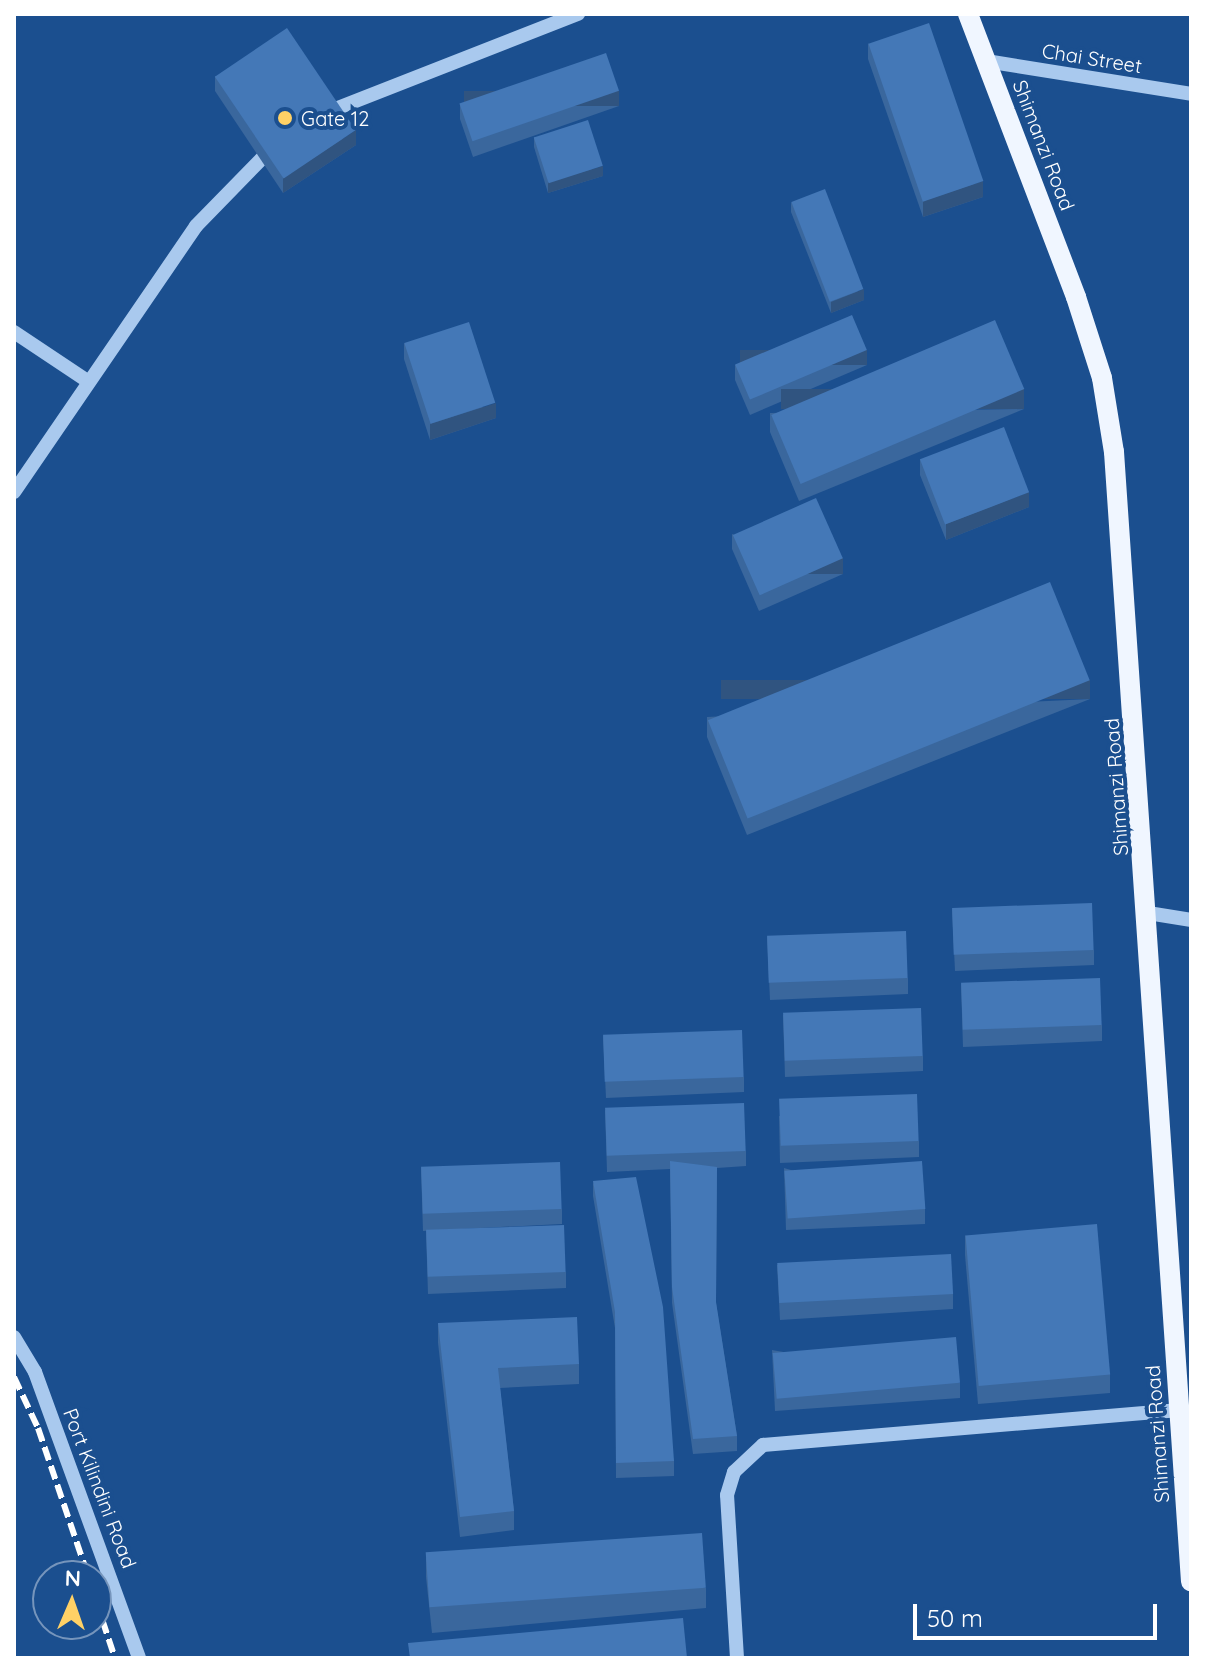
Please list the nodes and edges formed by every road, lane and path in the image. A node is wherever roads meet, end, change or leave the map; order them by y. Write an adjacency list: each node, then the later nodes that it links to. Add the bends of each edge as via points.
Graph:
1 (578, 14): 5 (street)
2 (968, 14): 3 (main road, Shimanzi Road)
3 (986, 61): 4 (street, Chai Street); 10 (main road, Shimanzi Road, via 1102,378 1126,573)
4 (1191, 94)
5 (308, 120)
6 (283, 137): 8 (street, via 196,226)
7 (14, 332): 8 (street)
8 (86, 380): 9 (street)
9 (14, 492)
10 (1148, 913): 11 (street); 13 (main road, Shimanzi Road)
11 (1191, 920)
12 (14, 1337): 15 (street, Port Kilindini Road, via 35,1372)
13 (1180, 1410): 14 (main road, Shimanzi Road); 16 (street, via 763,1445 734,1472 727,1495)
14 (1191, 1581)
15 (139, 1658)
16 (737, 1658)

